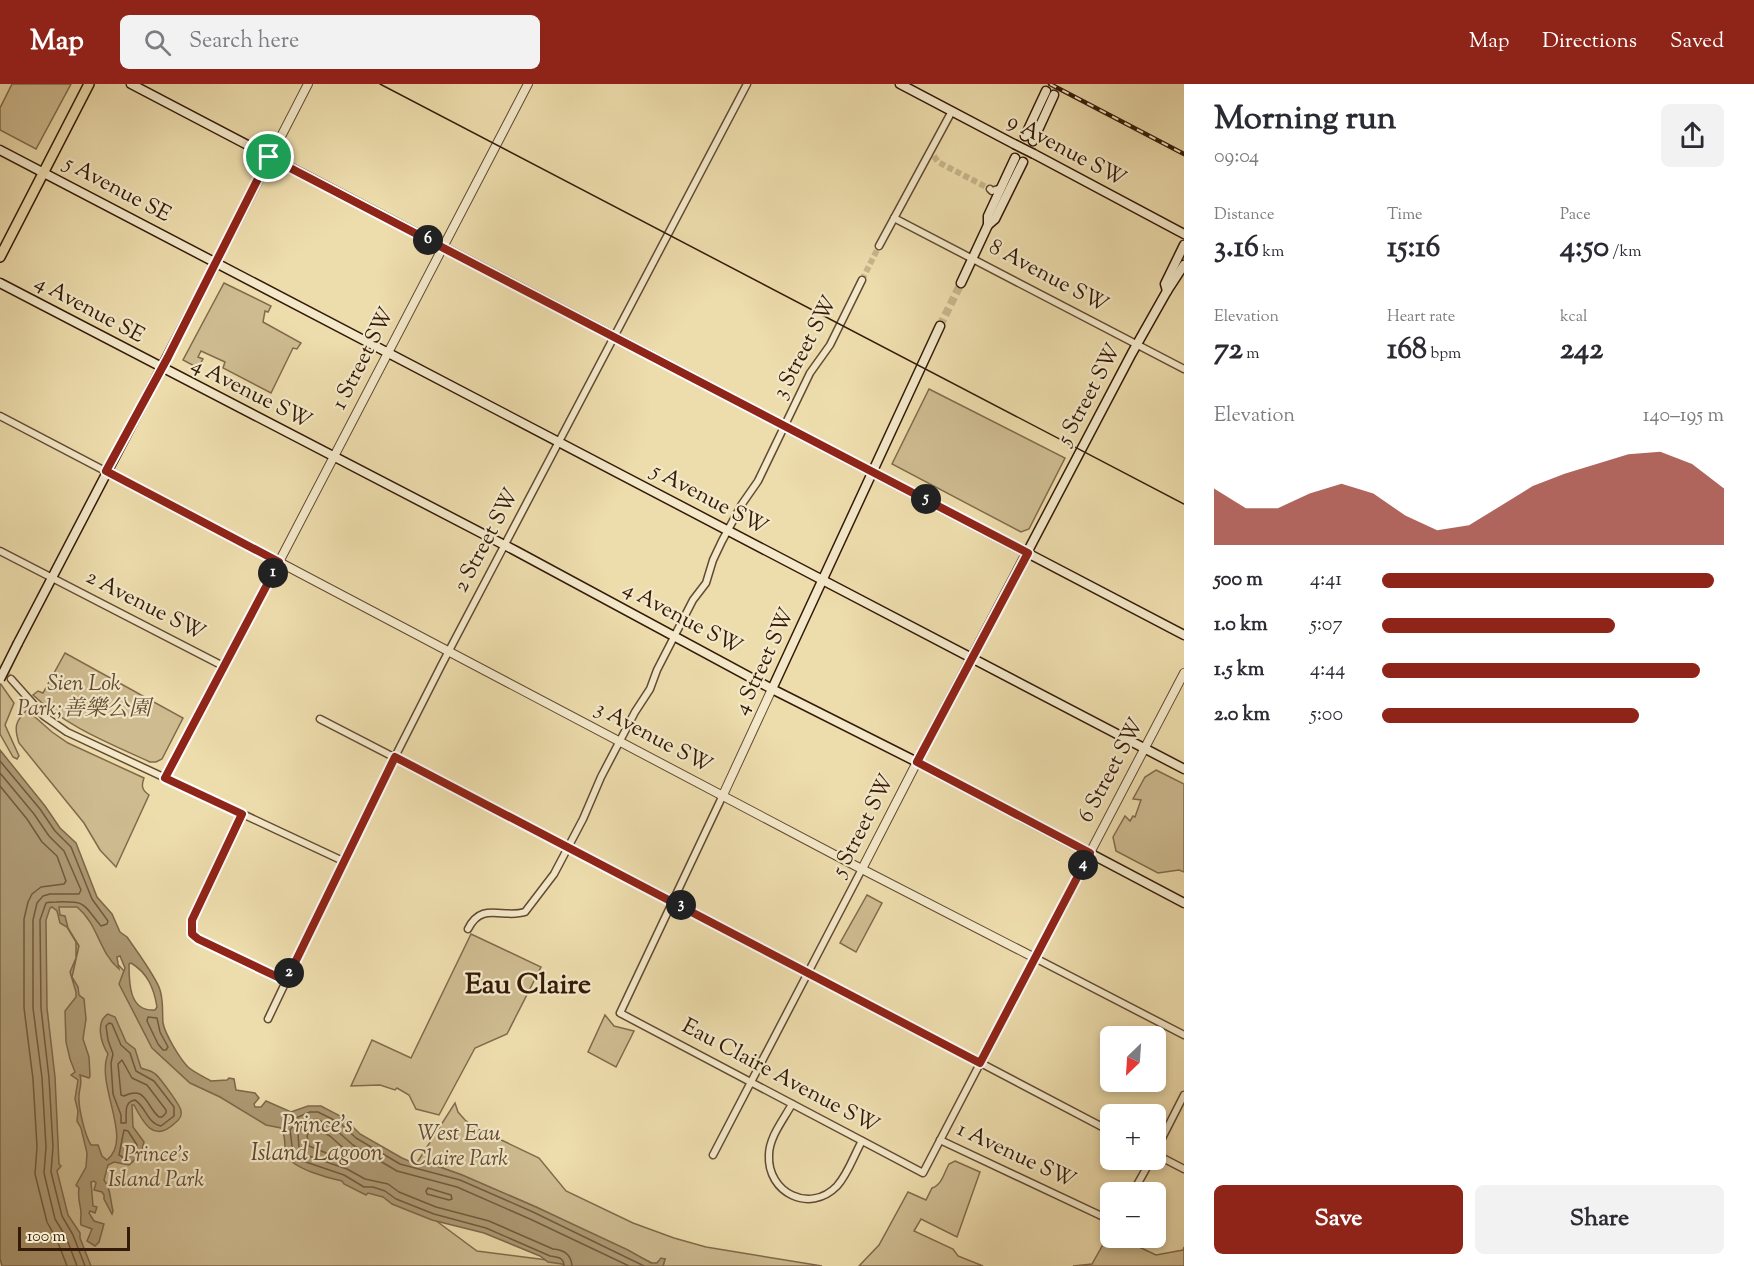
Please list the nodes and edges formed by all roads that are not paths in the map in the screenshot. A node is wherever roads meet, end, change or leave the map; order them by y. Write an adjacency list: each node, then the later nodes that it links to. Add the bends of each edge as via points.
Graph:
1 (89, 84): 14 (main road)
2 (130, 84): 13 (main road)
3 (308, 84): 13 (street)
4 (528, 84): 22 (street, 1 Street SW)
5 (747, 84): 32 (street, 2 Street SW)
6 (900, 84): 8 (main road, 9 Avenue SW)
7 (1050, 93): 9 (main road)
8 (952, 111): 10 (street); 19 (main road, 9 Avenue SW, bridge)
9 (1029, 139)
10 (932, 148): 12 (street); 17 (street)
11 (0, 150): 14 (main road, 5 Avenue SE)
12 (934, 156)
13 (269, 157): 22 (main road); 25 (street)
14 (44, 172): 23 (main road); 25 (main road, 5 Avenue SE)
15 (1000, 188): 16 (street); 18 (main road); 18 (main road, via 1019,160)
16 (990, 189)
17 (894, 218): 21 (street); 24 (street, 8 Avenue SW)
18 (988, 225): 24 (main road)
19 (1184, 234)
20 (1184, 245): 30 (main road, 5 Street SW, via 1165,284)
21 (879, 246)
22 (442, 247): 32 (main road); 34 (street, 1 Street SW)
23 (0, 257)
24 (972, 258): 29 (main road); 33 (street, 8 Avenue SW)
25 (216, 263): 34 (main road, 5 Avenue SW); 35 (main road)
26 (1184, 265): 30 (main road, 5 Street SW)
27 (862, 280): 38 (street, 3 Street SW)
28 (0, 283): 35 (main road, 4 Avenue SE)
29 (961, 283)
30 (1167, 291): 33 (main road, 5 Street SW)
31 (940, 326): 42 (main road, 4 Street SW)
32 (614, 337): 38 (main road); 39 (street, 2 Street SW)
33 (1138, 345): 36 (street, 8 Avenue SW); 46 (main road, 5 Street SW)
34 (389, 352): 39 (main road, 5 Avenue SW); 40 (street, 1 Street SW)
35 (162, 368): 40 (main road, 4 Avenue SW); 41 (main road)
36 (1184, 369)
37 (0, 416): 41 (street, 3 Avenue SW)
38 (785, 427): 42 (main road); 43 (street, 3 Street SW)
39 (560, 442): 43 (main road, 5 Avenue SW); 44 (street, 2 Street SW)
40 (334, 457): 44 (main road, 4 Avenue SW); 47 (street, 1 Street SW)
41 (106, 471): 47 (street, 3 Avenue SW); 48 (main road)
42 (873, 472): 46 (main road); 49 (main road, 4 Street SW)
43 (728, 530): 49 (main road, 5 Avenue SW); 50 (street, 3 Street SW, via 706,583)
44 (505, 546): 50 (main road, 4 Avenue SW); 52 (street, 2 Street SW)
45 (0, 551): 48 (street, 2 Avenue SW)
46 (1028, 553): 51 (main road); 53 (main road, 5 Street SW)
47 (279, 562): 52 (street, 3 Avenue SW); 54 (street, 1 Street SW)
48 (51, 578): 54 (street, 2 Avenue SW); 56 (main road, bridge)
49 (823, 580): 53 (main road, 5 Avenue SW); 58 (main road, 4 Street SW)
50 (675, 635): 58 (main road, 4 Avenue SW); 60 (street, 3 Street SW)
51 (1184, 635)
52 (449, 651): 60 (street, 3 Avenue SW); 62 (street, 2 Street SW)
53 (972, 658): 61 (main road, 5 Avenue SW); 63 (main road, 5 Street SW)
54 (223, 666): 65 (street, 1 Street SW)
55 (1184, 674): 61 (street, 6 Street SW)
56 (0, 679)
57 (11, 679): 65 (street, via 44,716 67,732)
58 (772, 688): 63 (main road, 4 Avenue SW); 66 (street, 4 Street SW)
59 (320, 719): 62 (street)
60 (620, 741): 66 (street, 3 Avenue SW); 68 (street, 3 Street SW)
61 (1145, 748): 64 (main road, 5 Avenue SW); 69 (street, 6 Street SW)
62 (395, 757): 68 (street); 70 (street, 2 Street SW)
63 (917, 762): 69 (main road, 4 Avenue SW); 71 (street, 5 Street SW)
64 (1184, 769)
65 (165, 778): 67 (street)
66 (723, 795): 71 (street, 3 Avenue SW); 72 (street, 4 Street SW)
67 (242, 814): 70 (street); 77 (street, via 192,920 191,931 198,939)
68 (568, 847): 72 (street); 74 (street, 3 Street SW, via 555,874 525,912 484,913)
69 (1090, 853): 73 (main road, 4 Avenue SW); 75 (street, 6 Street SW)
70 (343, 861): 77 (street, 2 Street SW)
71 (862, 869): 75 (street, 3 Avenue SW); 76 (street, 5 Street SW)
72 (673, 901): 76 (street); 78 (street, 4 Street SW)
73 (1184, 903)
74 (468, 929)
75 (1035, 958): 80 (street, 3 Avenue SW); 81 (street, 6 Street SW)
76 (809, 972): 81 (street); 82 (street, 5 Street SW)
77 (286, 981): 79 (street, 2 Street SW)
78 (620, 1013): 82 (street, Eau Claire Avenue SW)
79 (268, 1019)
80 (1184, 1035)
81 (980, 1063): 85 (street); 87 (street, 6 Street SW)
82 (751, 1083): 84 (street, Eau Claire Avenue SW); 89 (street, 5 Street SW)
83 (1184, 1095): 86 (street)
84 (792, 1104): 88 (street, Eau Claire Avenue SW); 88 (street, via 770,1144 768,1157 778,1186 788,1193 800,1198 830,1191 838,1185)
85 (1100, 1126)
86 (1166, 1131)
87 (940, 1140): 92 (street, 6 Street SW); 93 (street, 1 Avenue SW)
88 (862, 1141): 92 (street, Eau Claire Avenue SW)
89 (713, 1155)
90 (1166, 1159): 91 (street)
91 (1184, 1169)
92 (923, 1173)
93 (1100, 1215)

